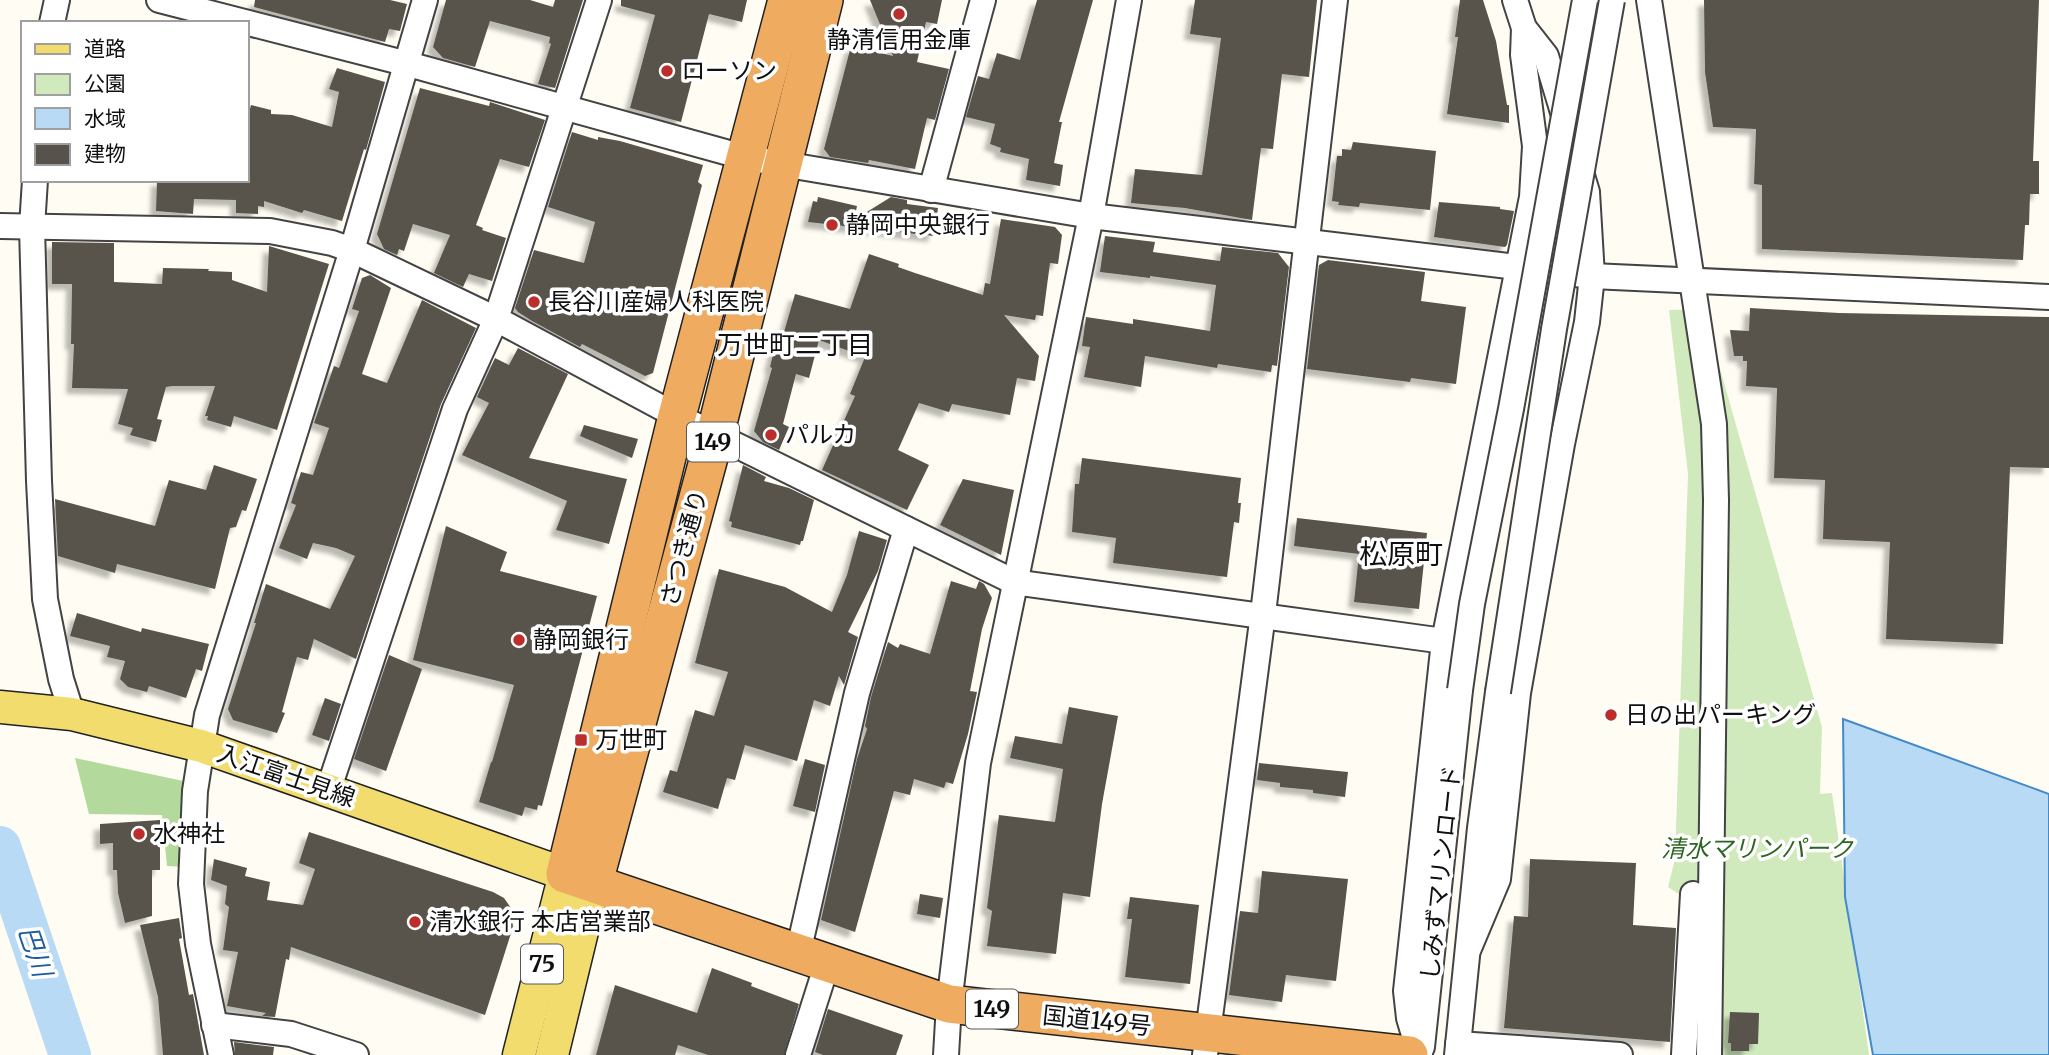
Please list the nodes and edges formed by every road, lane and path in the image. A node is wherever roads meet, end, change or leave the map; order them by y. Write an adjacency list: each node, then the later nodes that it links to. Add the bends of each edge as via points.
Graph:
1 (57, 0): 14 (street)
2 (159, 0): 15 (street)
3 (425, 0): 18 (street)
4 (599, 0): 19 (street)
5 (787, 0): 20 (highway, さつき通り / 149)
6 (824, 0): 21 (highway, さつき通り / 149)
7 (982, 0): 23 (street)
8 (1129, 0): 24 (street)
9 (1335, 0): 26 (street)
10 (1515, 0): 17 (street)
11 (1585, 0): 58 (street, しみずマリンロード, bridge, via 1472,604)
12 (1612, 0): 45 (street, しみずマリンロード, bridge, via 1554,329 1499,691 1479,828)
13 (1649, 0): 30 (street)
14 (52, 21)
15 (241, 21)
16 (248, 23): 18 (street)
17 (1524, 28): 28 (street, via 1523,55 1535,146 1532,197); 29 (street, via 1546,56 1587,192)
18 (408, 64): 19 (street); 27 (street)
19 (565, 108): 20 (street); 32 (street)
20 (747, 158): 21 (street); 33 (highway, さつき通り / 149)
21 (783, 165): 23 (street); 34 (highway, さつき通り / 149)
22 (34, 182): 25 (street)
23 (931, 190): 24 (street)
24 (1091, 216): 26 (street); 36 (street)
25 (17, 227): 27 (street, via 270,231); 40 (street, via 45,599)
26 (1306, 242): 28 (street); 37 (street)
27 (352, 250): 32 (street); 41 (street)
28 (1518, 267): 29 (street); 38 (street)
29 (1592, 276): 30 (street); 45 (street, via 1518,693 1498,879)
30 (1693, 281): 31 (street); 61 (street, via 1714,424 1716,500)
31 (2049, 297)
32 (496, 318): 33 (street); 42 (street, via 455,409)
33 (677, 416): 34 (street); 43 (highway, さつき通り / 149)
34 (715, 435): 35 (street); 43 (highway, さつき通り / 149)
35 (906, 529): 36 (street); 46 (street, via 857,693)
36 (1014, 582): 37 (street); 47 (street, via 978,763)
37 (1264, 614): 38 (street); 49 (street)
38 (1444, 640): 58 (street, via 1406,991)
39 (0, 707): 40 (main road, 入江富士見線)
40 (64, 713): 41 (main road, 入江富士見線)
41 (201, 746): 42 (main road, 入江富士見線); 48 (street, via 191,884)
42 (328, 791): 43 (main road, 入江富士見線)
43 (579, 878): 46 (highway, 国道149号 / 149); 53 (main road, さつき通り / 75); 54 (main road, さつき通り / 75)
44 (1693, 894): 60 (street)
45 (1469, 948): 50 (street, しみずマリンロード)
46 (813, 958): 47 (highway, 国道149号 / 149); 55 (street)
47 (949, 1004): 49 (highway, 国道149号 / 149); 56 (street)
48 (214, 1025): 51 (street); 52 (street, via 291,1034)
49 (1207, 1044): 57 (highway, 国道149号 / 149)
50 (1457, 1049): 59 (street)
51 (221, 1055)
52 (356, 1055)
53 (519, 1055)
54 (552, 1055)
55 (798, 1055)
56 (946, 1055)
57 (1409, 1055)
58 (1420, 1055)
59 (1620, 1055)
60 (1684, 1055)
61 (1709, 1055)

